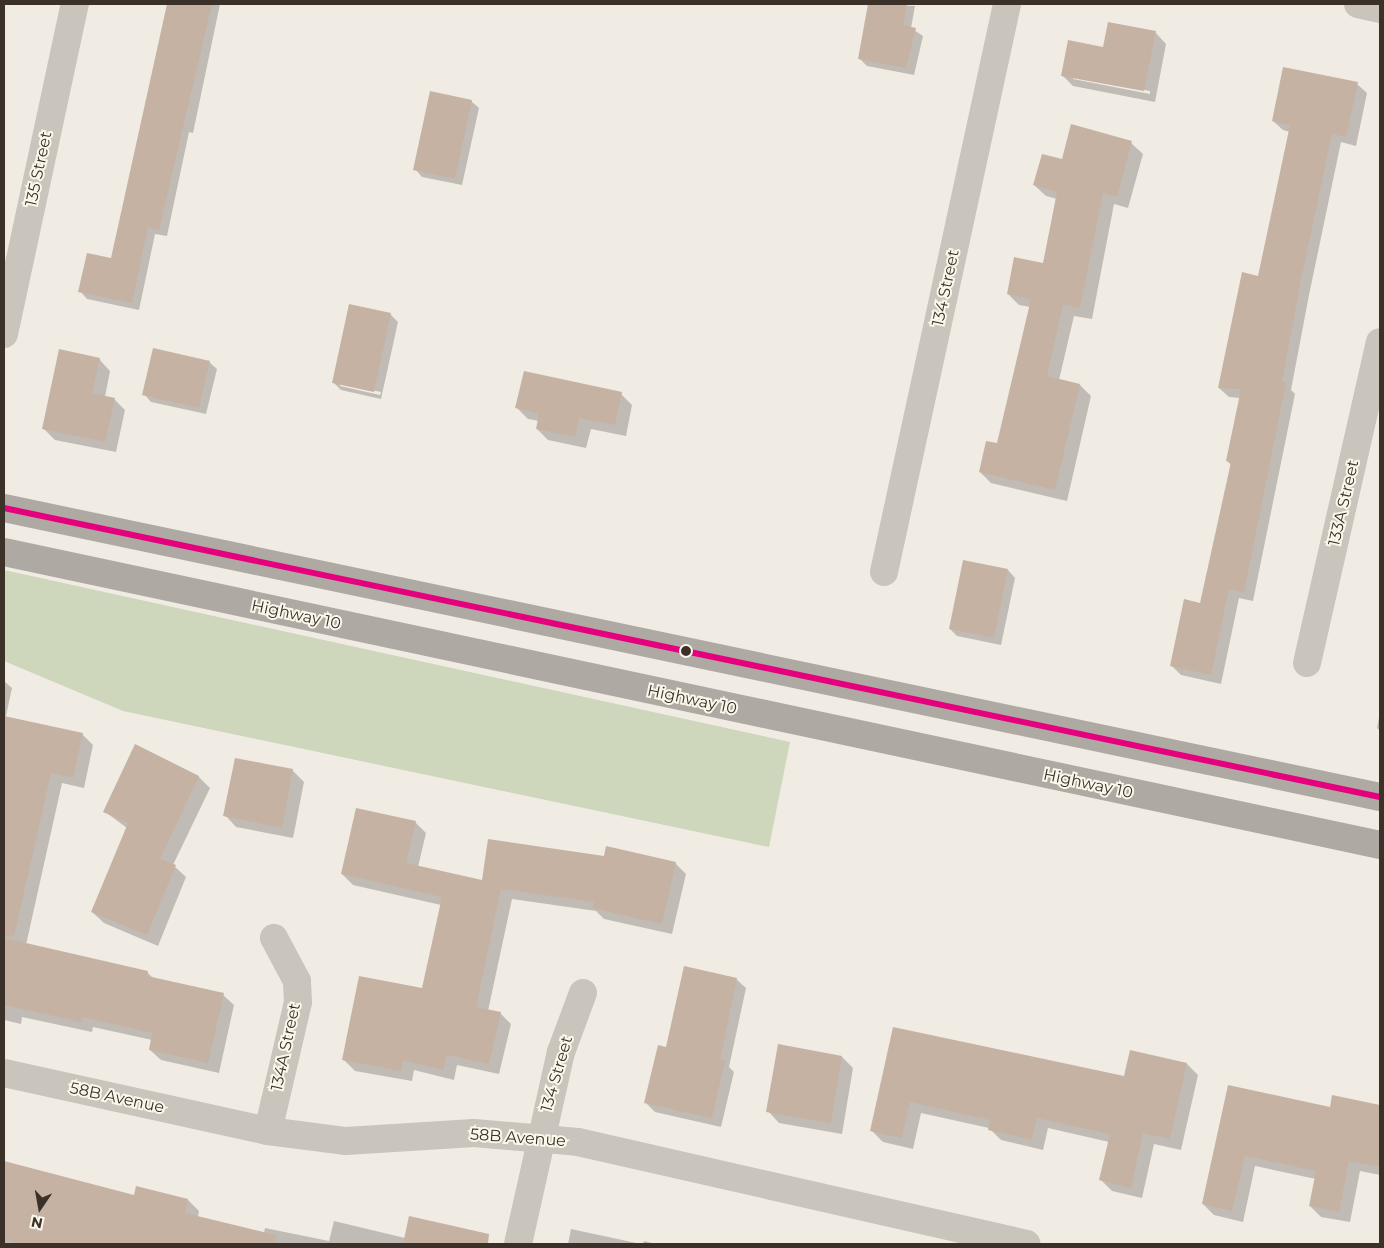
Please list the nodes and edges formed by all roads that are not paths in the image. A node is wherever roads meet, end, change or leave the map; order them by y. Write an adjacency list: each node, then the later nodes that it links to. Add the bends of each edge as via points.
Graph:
1 (75, 4): 5 (street, 135 Street)
2 (1007, 4): 9 (street, 134 Street)
3 (1358, 4): 4 (street)
4 (1380, 8)
5 (4, 334)
6 (1380, 342): 10 (street, 133A Street)
7 (4, 508): 11 (highway)
8 (4, 552): 12 (highway, Highway 10)
9 (884, 572)
10 (1307, 663)
11 (1380, 798)
12 (1380, 846)
13 (274, 938): 16 (street, 134A Street, via 297,981 298,1002)
14 (583, 993): 17 (street, 134 Street, via 561,1052)
15 (4, 1073): 16 (street, 58B Avenue)
16 (268, 1131): 17 (street, 58B Avenue, via 346,1141 474,1133)
17 (540, 1138): 18 (street, 58B Avenue, via 578,1142); 19 (street, 134 Street)
18 (953, 1236): 20 (street, 58B Avenue)
19 (518, 1244)
20 (1027, 1244)

